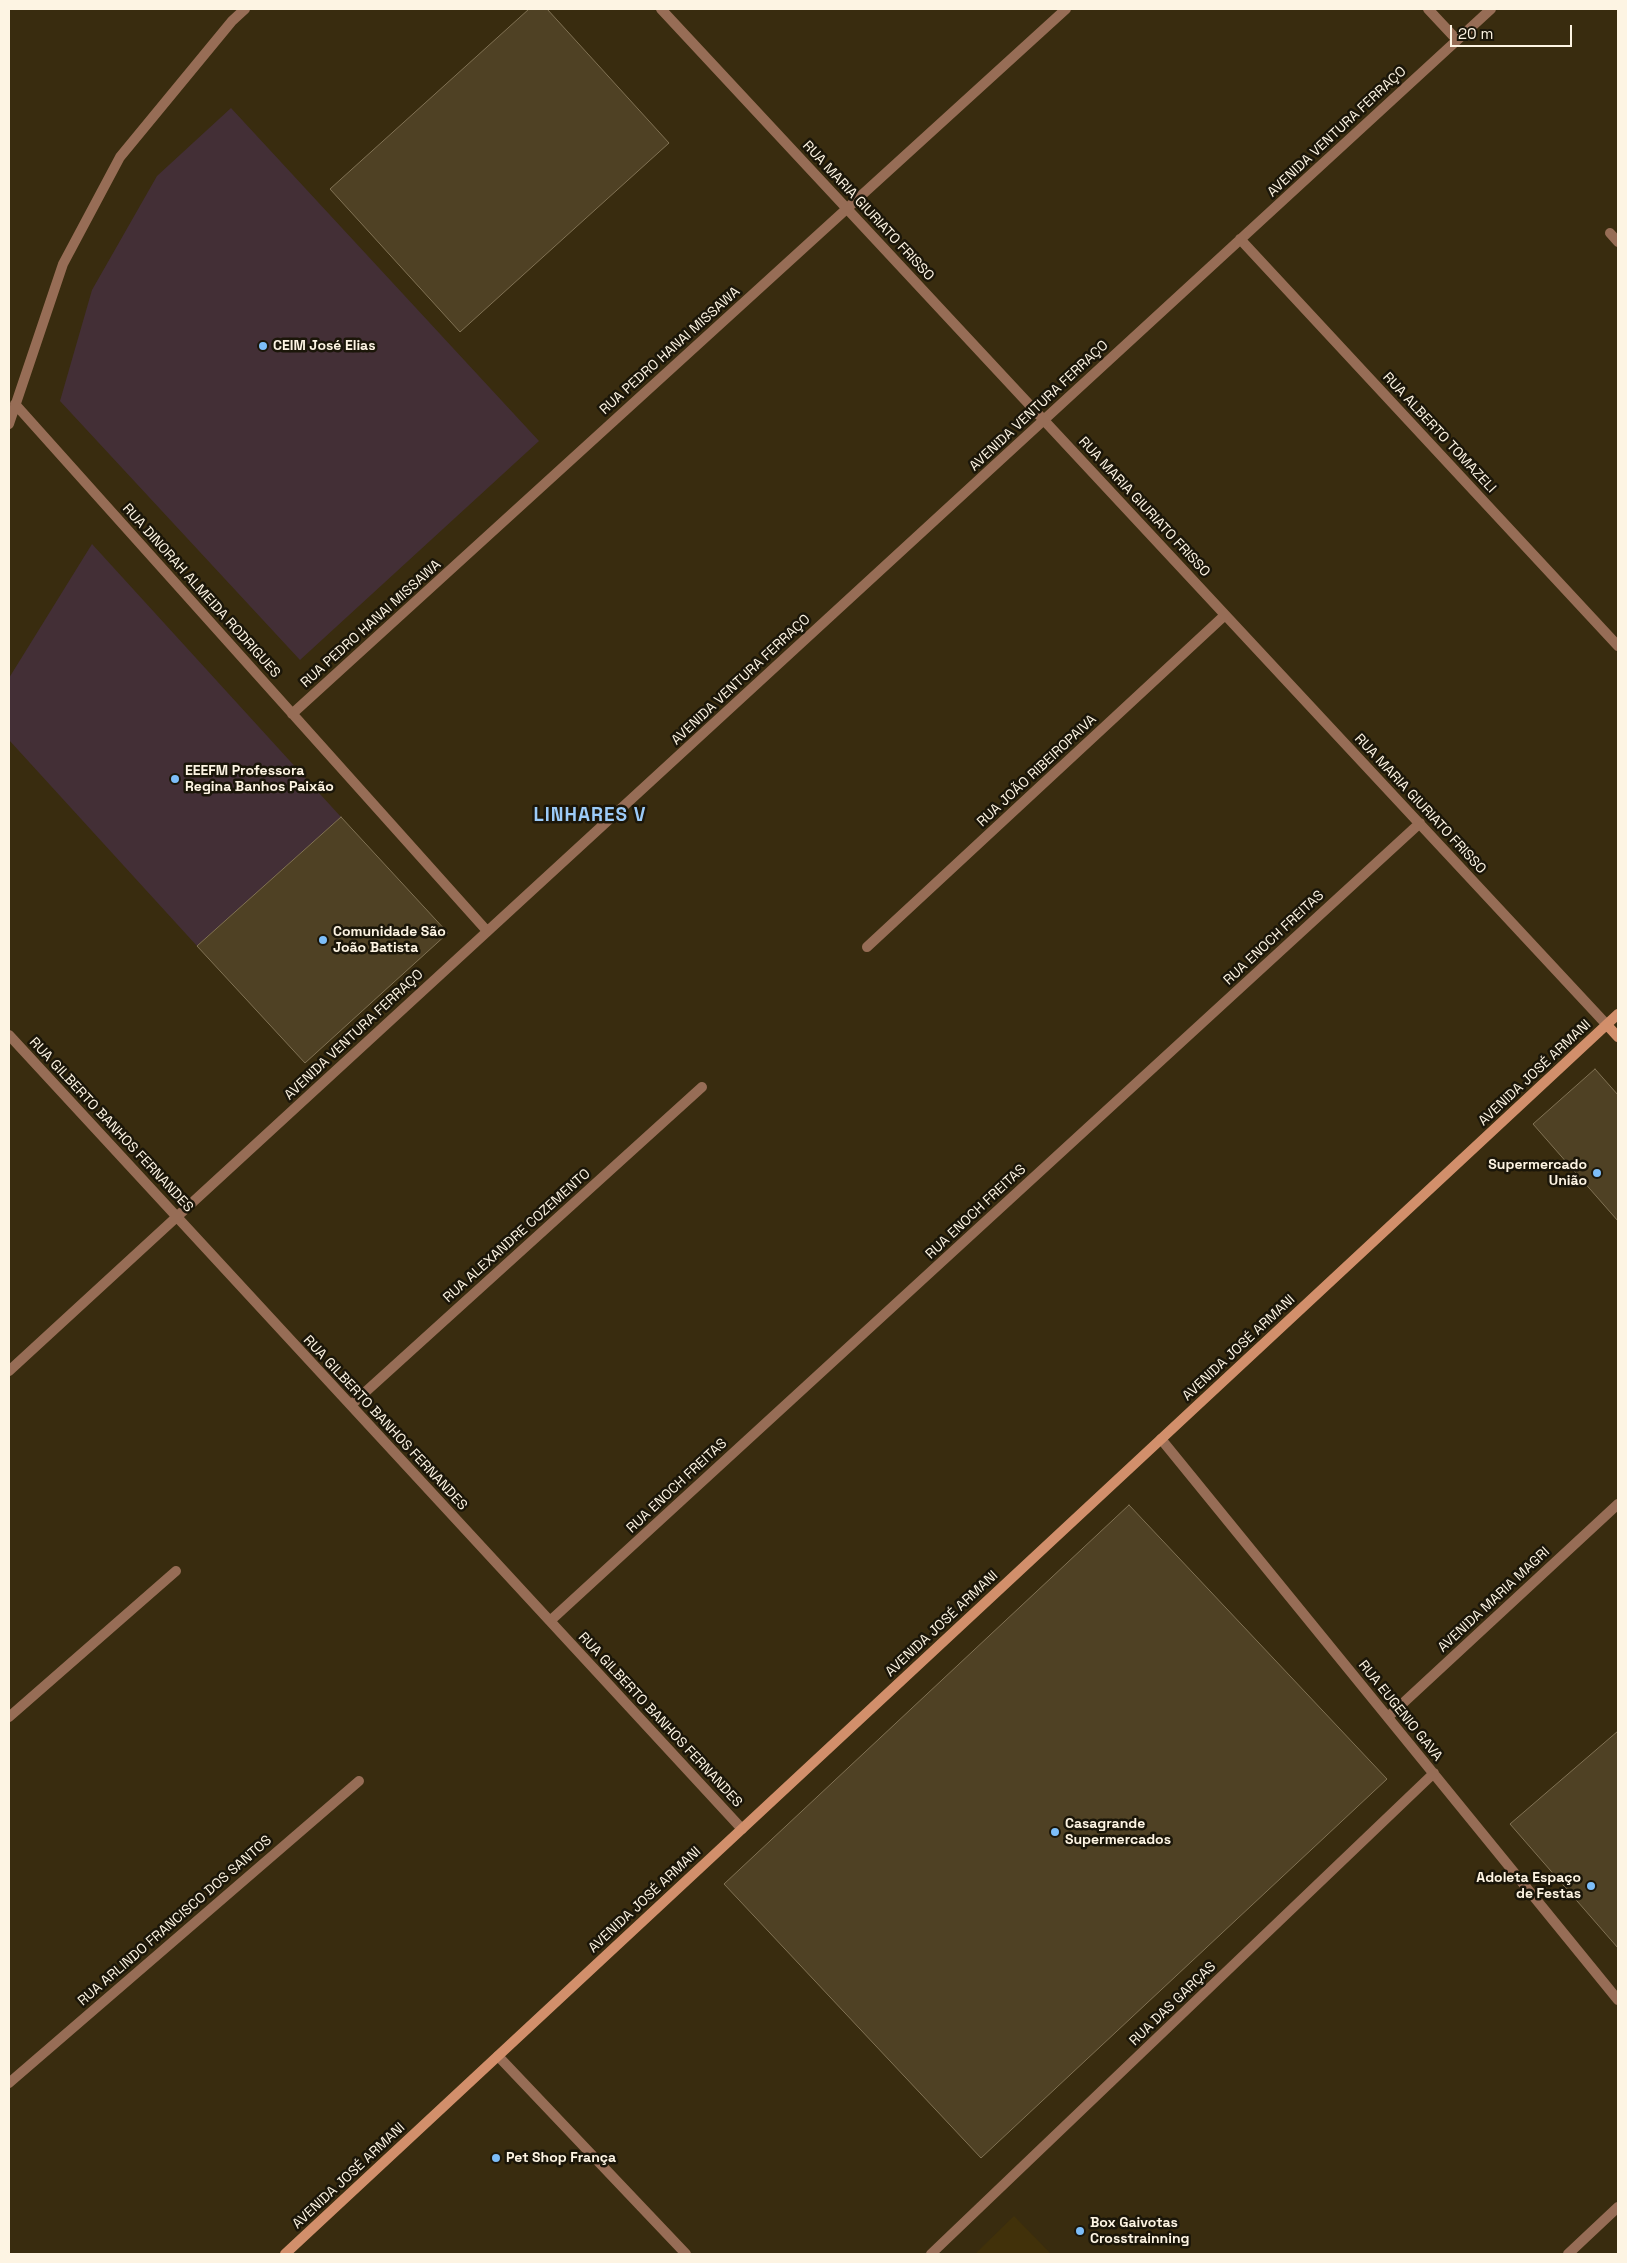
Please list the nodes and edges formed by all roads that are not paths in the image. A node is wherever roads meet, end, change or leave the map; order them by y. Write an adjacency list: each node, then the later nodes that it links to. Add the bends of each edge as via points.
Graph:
1 (245, 9): 11 (street, via 120,157 64,264)
2 (661, 9): 7 (street, RUA MARIA GIURIATO FRISSO)
3 (1066, 9): 7 (street, RUA PEDRO HANAI MISSAWA)
4 (1428, 9): 6 (street)
5 (1491, 9): 6 (street, AVENIDA VENTURA FERRAÇO)
6 (1457, 40): 9 (street, AVENIDA VENTURA FERRAÇO)
7 (847, 208): 12 (street, RUA MARIA GIURIATO FRISSO); 16 (street, RUA PEDRO HANAI MISSAWA)
8 (1610, 233): 10 (street)
9 (1240, 239): 12 (street, AVENIDA VENTURA FERRAÇO); 15 (street, RUA ALBERTO TOMAZELI)
10 (1618, 242)
11 (15, 404): 13 (street); 16 (street, RUA DINORAH ALMEIDA RODRIGUES)
12 (1044, 420): 14 (street, RUA MARIA GIURIATO FRISSO); 18 (street, AVENIDA VENTURA FERRAÇO)
13 (9, 424)
14 (1226, 615): 17 (street, RUA MARIA GIURIATO FRISSO); 19 (street, RUA JOÃO RIBEIROPAIVA)
15 (1618, 646)
16 (292, 714): 18 (street, RUA DINORAH ALMEIDA RODRIGUES)
17 (1420, 823): 21 (street, RUA MARIA GIURIATO FRISSO); 31 (street, RUA ENOCH FREITAS)
18 (487, 931): 25 (street, AVENIDA VENTURA FERRAÇO)
19 (868, 946)
20 (1618, 1014): 21 (main road, AVENIDA JOSÉ ARMANI)
21 (1607, 1025): 23 (main road); 28 (main road, AVENIDA JOSÉ ARMANI)
22 (9, 1035): 25 (street, RUA GILBERTO BANHOS FERNANDES)
23 (1618, 1037)
24 (702, 1087): 27 (street, RUA ALEXANDRE COZEMENTO)
25 (176, 1217): 26 (street, AVENIDA VENTURA FERRAÇO); 27 (street, RUA GILBERTO BANHOS FERNANDES)
26 (9, 1371)
27 (351, 1405): 31 (street, RUA GILBERTO BANHOS FERNANDES)
28 (1161, 1439): 33 (street, RUA EUGENIO GAVA); 36 (main road, AVENIDA JOSÉ ARMANI)
29 (1618, 1504): 33 (street, AVENIDA MARIA MAGRI)
30 (176, 1571): 32 (street)
31 (550, 1621): 36 (street, RUA GILBERTO BANHOS FERNANDES)
32 (9, 1717)
33 (1388, 1717): 34 (street, RUA EUGENIO GAVA)
34 (1434, 1773): 37 (street, RUA EUGENIO GAVA); 43 (street, RUA DAS GARÇAS)
35 (359, 1781): 39 (street, RUA ARLINDO FRANCISCO DOS SANTOS)
36 (742, 1829): 38 (main road, AVENIDA JOSÉ ARMANI)
37 (1618, 2000)
38 (498, 2056): 41 (main road, AVENIDA JOSÉ ARMANI); 42 (street)
39 (9, 2083)
40 (1618, 2207): 44 (street)
41 (285, 2254)
42 (686, 2254)
43 (931, 2254)
44 (1568, 2254)

